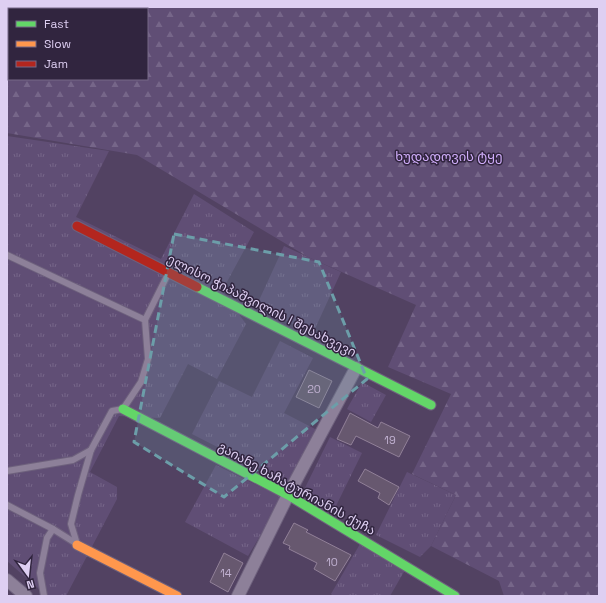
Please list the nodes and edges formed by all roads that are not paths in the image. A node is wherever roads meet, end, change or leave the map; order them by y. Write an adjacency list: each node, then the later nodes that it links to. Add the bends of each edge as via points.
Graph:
1 (77, 226): 3 (street, ელისო ჭიპაშვილის I შესახვევი)
2 (7, 255): 4 (lane)
3 (168, 273): 4 (lane); 5 (street, ელისო ჭიპაშვილის I შესახვევი)
4 (145, 320): 7 (lane, via 148,359 141,382)
5 (356, 368): 6 (street); 10 (street, ელისო ჭიპაშვილის I შესახვევი)
6 (431, 405)
7 (123, 409): 8 (lane, via 112,411); 10 (street, გაიანე ხაჩატურიანის ქუჩა)
8 (91, 450): 9 (lane, via 73,460); 13 (lane, via 71,524)
9 (7, 471)
10 (288, 495): 15 (street, გაიანე ხაჩატურიანის ქუჩა); 19 (street, ელისო ჭიპაშვილის I შესახვევი)
11 (7, 505): 12 (lane)
12 (53, 529): 13 (lane); 17 (lane, via 47,538 40,573)
13 (77, 544): 18 (street)
14 (7, 580): 16 (street)
15 (452, 595)
16 (26, 596)
17 (44, 596)
18 (177, 596)
19 (238, 596)

